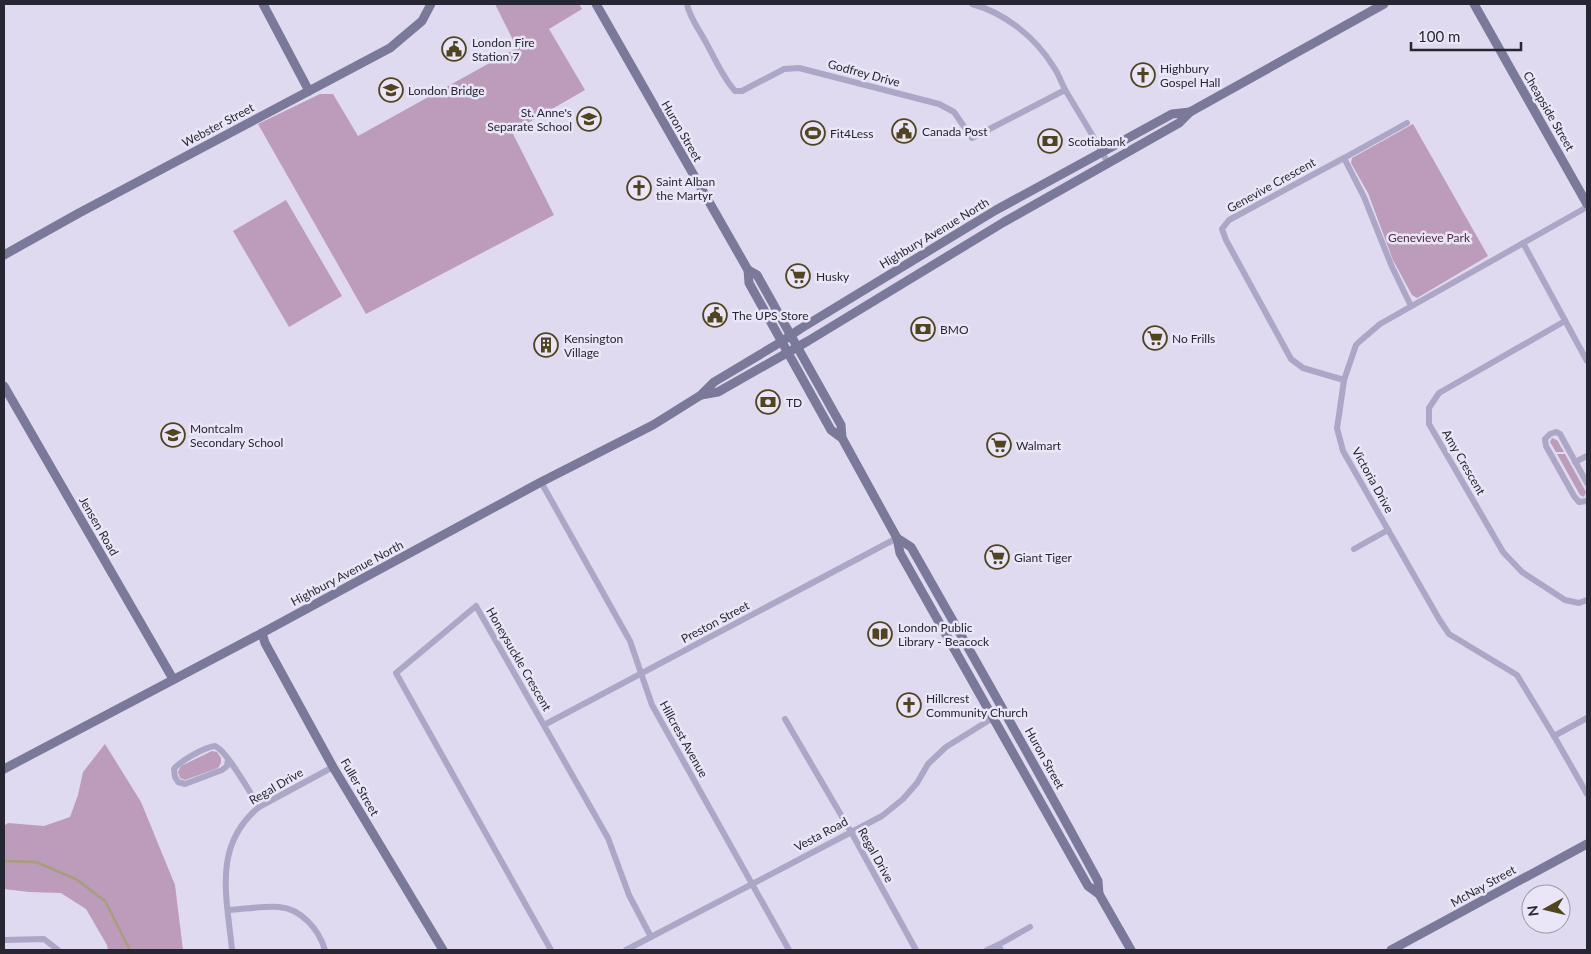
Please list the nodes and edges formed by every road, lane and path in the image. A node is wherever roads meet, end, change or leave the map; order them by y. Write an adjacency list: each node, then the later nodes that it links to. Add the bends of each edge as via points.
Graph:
1 (263, 4): 9 (main road)
2 (431, 4): 9 (main road, Webster Street, via 422,21 390,48)
3 (596, 4): 18 (main road, Huron Street)
4 (687, 4): 8 (street, Godfrey Drive, via 735,91 742,91 784,69 799,68 939,104 954,112 972,138)
5 (972, 4): 8 (street, via 1017,26 1053,66)
6 (1384, 4): 10 (main road, Highbury Avenue North)
7 (1474, 4): 15 (main road, Cheapside Street)
8 (1065, 90): 12 (street)
9 (309, 91): 17 (main road, Webster Street)
10 (1190, 112): 12 (main road, Highbury Avenue North, via 1172,114); 14 (main road, Highbury Avenue North, via 1179,123)
11 (1407, 123): 13 (street)
12 (1102, 153): 14 (street); 21 (main road, Highbury Avenue North, via 996,210)
13 (1344, 158): 19 (street); 26 (street, Genevive Crescent, via 1229,220 1222,229 1291,359 1303,368)
14 (1108, 163): 23 (main road, Highbury Avenue North)
15 (1587, 206): 16 (street, Victoria Drive)
16 (1523, 243): 19 (street, Victoria Drive); 20 (street)
17 (4, 255)
18 (748, 270): 21 (main road, Huron Street, via 757,275); 22 (main road, Huron Street, via 749,283)
19 (1411, 306): 26 (street, Victoria Drive, via 1380,324 1356,344)
20 (1565, 321): 25 (street); 38 (street, Amy Crescent, via 1439,394 1429,408 1429,424 1503,552 1522,572 1565,600 1579,603)
21 (792, 335): 22 (main road, Highbury Avenue North); 23 (main road, Huron Street)
22 (781, 342): 24 (main road, Huron Street); 28 (main road, Highbury Avenue North, via 714,382)
23 (798, 347): 24 (main road, Highbury Avenue North); 29 (main road, Huron Street, via 841,424)
24 (787, 352): 28 (main road, Highbury Avenue North, via 718,392); 29 (main road, Huron Street, via 830,430)
25 (1587, 361)
26 (1344, 380): 35 (street, Victoria Drive, via 1337,428 1343,451)
27 (4, 386): 41 (main road, Jensen Road)
28 (701, 395): 32 (main road, Highbury Avenue North, via 653,425)
29 (842, 438): 36 (main road, Huron Street)
30 (1587, 456): 31 (street)
31 (1576, 462): 33 (street); 34 (street, via 1560,434 1556,432 1545,439 1576,500 1581,503)
32 (542, 482): 39 (main road, Highbury Avenue North); 40 (street, Hillcrest Avenue, via 630,641)
33 (1587, 483)
34 (1587, 501)
35 (1388, 530): 37 (street); 47 (street, Victoria Drive, via 1449,634 1517,675)
36 (898, 538): 40 (street, Preston Street); 42 (main road, Huron Street, via 910,547); 43 (main road, Huron Street, via 900,553)
37 (1354, 549)
38 (1587, 600)
39 (262, 633): 41 (main road, Highbury Avenue North); 49 (main road, Fuller Street, via 265,644)
40 (641, 674): 46 (street, Preston Street); 55 (street, Hillcrest Avenue, via 652,705)
41 (173, 679): 50 (main road, Highbury Avenue North)
42 (1004, 712): 43 (street, Vesta Road); 56 (main road, Huron Street, via 1098,881)
43 (994, 718): 53 (street, Vesta Road, via 946,747 928,764 903,799 882,816); 56 (main road, Huron Street, via 1088,886)
44 (1587, 718): 47 (street)
45 (785, 719): 53 (street, Regal Drive)
46 (544, 725): 59 (street, Honeysuckle Crescent, via 608,838 629,895); 66 (street, Honeysuckle Crescent, via 476,606 396,673)
47 (1554, 736): 51 (street, Victoria Drive)
48 (228, 760): 48 (street, via 221,750 212,746 179,764 174,770 175,777 185,784 222,770); 52 (street)
49 (333, 766): 52 (street, Regal Drive); 65 (main road, Fuller Street)
50 (4, 769)
51 (1587, 794)
52 (259, 807): 57 (street, Regal Drive, via 236,833 229,850 225,878)
53 (850, 831): 55 (street, Vesta Road); 69 (street, Regal Drive)
54 (1587, 844): 72 (main road, McNay Street)
55 (752, 884): 59 (street, Vesta Road); 68 (street, Hillcrest Avenue)
56 (1099, 894): 71 (main road, Huron Street)
57 (228, 910): 63 (street, Regal Drive); 64 (street, via 280,907 294,911 310,922)
58 (1030, 928): 61 (street)
59 (651, 937): 67 (street, Vesta Road)
60 (4, 940): 62 (street, via 44,939)
61 (1000, 947): 70 (street)
62 (58, 950)
63 (232, 950)
64 (325, 950)
65 (443, 950)
66 (552, 950)
67 (626, 950)
68 (789, 950)
69 (916, 950)
70 (988, 950)
71 (1131, 950)
72 (1393, 950)

